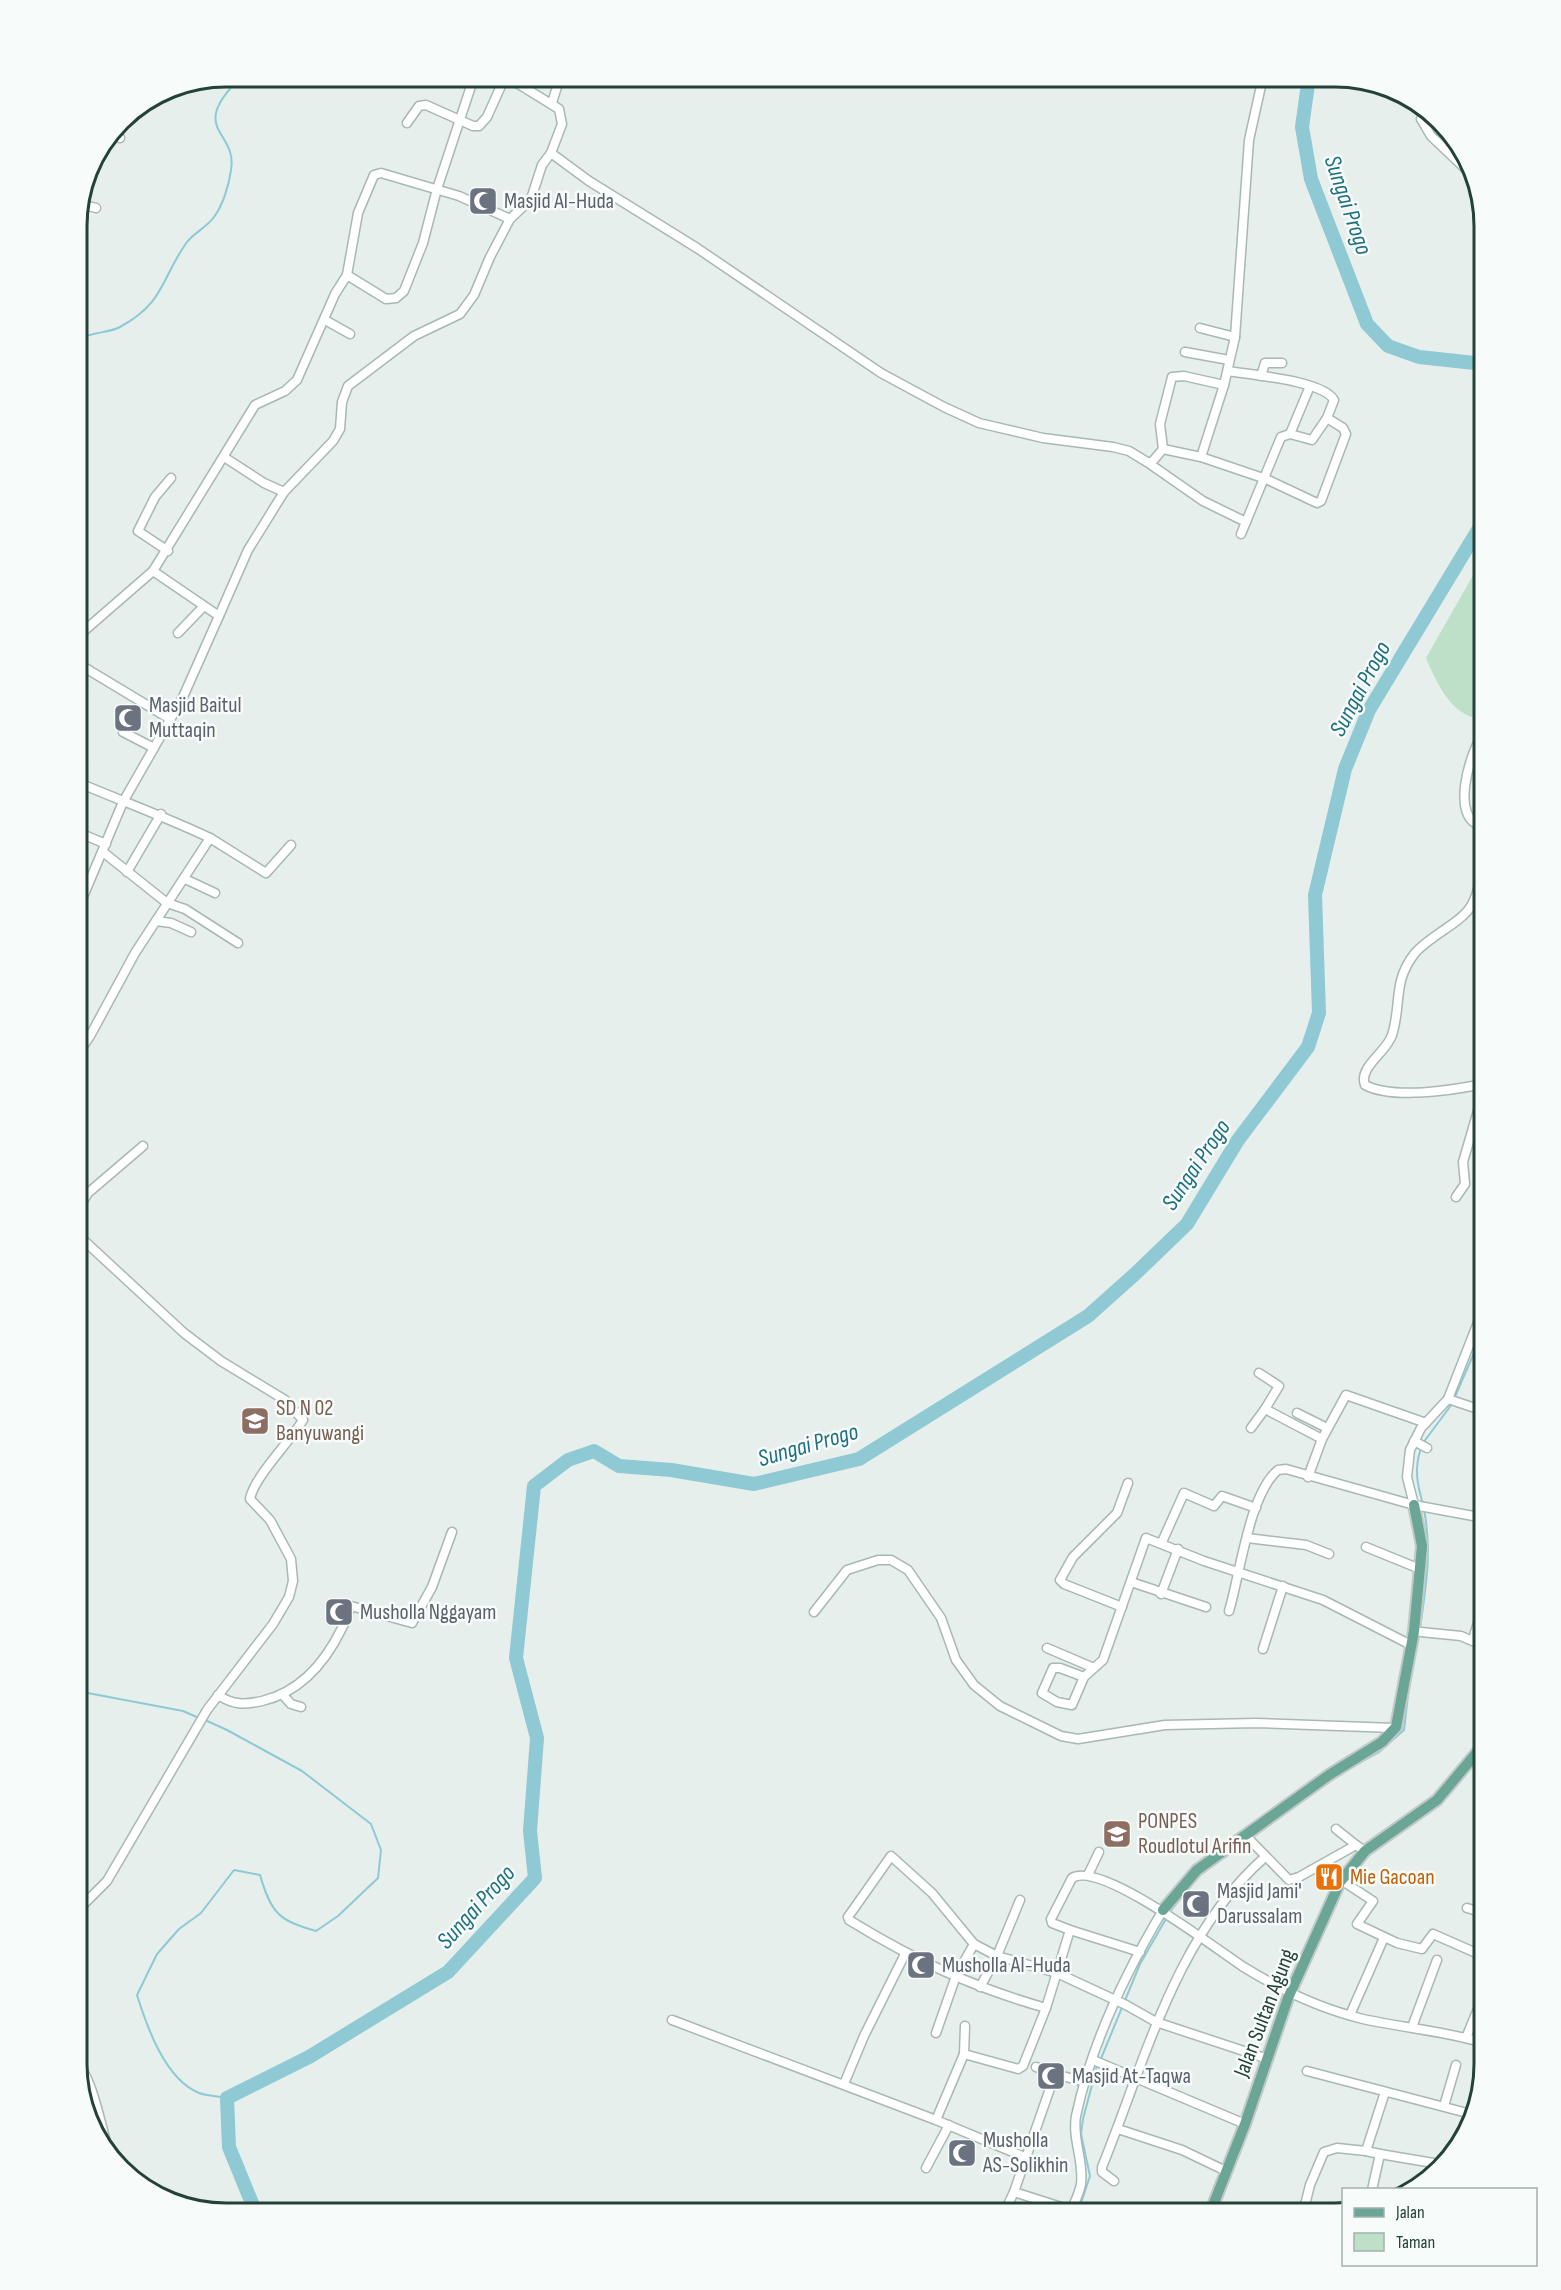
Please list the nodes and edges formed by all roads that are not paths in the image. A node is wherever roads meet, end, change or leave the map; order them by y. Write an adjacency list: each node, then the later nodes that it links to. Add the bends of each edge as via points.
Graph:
1 (470, 87): 8 (street)
2 (501, 87): 8 (street, via 484,123 476,127)
3 (524, 87): 6 (street)
4 (557, 87): 6 (street)
5 (1261, 87): 20 (street, via 1249,140)
6 (552, 103): 10 (street, via 559,109 562,123)
7 (1421, 119): 11 (street, via 1431,136)
8 (459, 120): 9 (street, via 426,105 419,106); 12 (street)
9 (407, 123)
10 (551, 153): 15 (street, via 531,199); 33 (street, via 881,373 944,407 979,423 1043,438 1121,449)
11 (1457, 160)
12 (437, 189): 15 (street); 16 (street, via 381,173 374,175 358,213); 16 (street, via 420,253 401,295 386,299)
13 (88, 206): 14 (street)
14 (96, 208)
15 (510, 219): 36 (street, via 467,306 460,314 414,336 348,386 340,429 333,441)
16 (347, 275): 17 (street)
17 (325, 320): 19 (street); 31 (street, via 297,380 285,391 255,405)
18 (1200, 328): 20 (street)
19 (350, 334)
20 (1235, 337): 22 (street)
21 (1185, 352): 22 (street)
22 (1229, 360): 24 (street)
23 (1282, 363): 25 (street, via 1265,363)
24 (1227, 371): 25 (street); 26 (street)
25 (1261, 376): 27 (street)
26 (1224, 385): 30 (street, via 1172,377 1161,424); 32 (street)
27 (1310, 386): 28 (street, via 1334,398); 29 (street)
28 (1327, 418): 29 (street, via 1312,440); 35 (street, via 1346,434 1321,501 1315,502)
29 (1290, 434): 35 (street, via 1279,441)
30 (1163, 449): 32 (street); 33 (street, via 1152,462)
31 (224, 457): 36 (street); 39 (street)
32 (1201, 457): 35 (street)
33 (1147, 462): 37 (street, via 1203,501)
34 (171, 478): 39 (street, via 155,498 138,531)
35 (1266, 479): 37 (street)
36 (284, 492): 42 (street, via 248,550)
37 (1246, 522): 38 (street)
38 (1241, 534)
39 (168, 551): 40 (street)
40 (153, 571): 41 (street); 43 (street)
41 (203, 607): 42 (street); 44 (street)
42 (219, 616): 46 (street)
43 (87, 628)
44 (178, 633)
45 (87, 669): 46 (street)
46 (170, 719): 48 (street)
47 (123, 732): 48 (street)
48 (154, 748): 51 (street)
49 (1474, 748): 53 (street, via 1464,804 1467,817)
50 (87, 786): 51 (street)
51 (123, 802): 52 (street); 57 (street)
52 (161, 814): 55 (street); 58 (street)
53 (1474, 823)
54 (87, 838): 57 (street)
55 (210, 838): 56 (street, via 266,873); 59 (street)
56 (291, 845)
57 (105, 848): 58 (street); 60 (street)
58 (127, 872): 63 (street)
59 (185, 879): 61 (street); 63 (street)
60 (87, 888)
61 (215, 893)
62 (1474, 899): 68 (street, via 1464,914 1430,939 1405,968 1398,986 1392,1035 1363,1079 1368,1087 1394,1091)
63 (167, 903): 64 (street); 66 (street, via 185,909)
64 (156, 921): 65 (street); 67 (street)
65 (191, 932)
66 (238, 943)
67 (87, 1038)
68 (1474, 1086)
69 (1474, 1126): 72 (street, via 1463,1162 1465,1184)
70 (143, 1146): 71 (street)
71 (87, 1195)
72 (1456, 1197)
73 (87, 1243): 114 (street, via 184,1332 221,1361 285,1400 303,1420 255,1484 250,1499 270,1520 291,1559 293,1581 289,1597)
74 (1474, 1335): 75 (street)
75 (1472, 1340): 77 (street)
76 (1259, 1373): 79 (street, via 1279,1386)
77 (1448, 1399): 78 (street); 81 (street)
78 (1474, 1407)
79 (1265, 1409): 82 (street); 84 (street)
80 (1297, 1413): 83 (street)
81 (1426, 1423): 83 (street, via 1346,1395); 87 (street, via 1421,1445 1406,1467)
82 (1251, 1428)
83 (1327, 1428): 84 (street)
84 (1322, 1439): 85 (street)
85 (1308, 1477): 87 (street); 88 (street, via 1286,1469 1276,1472)
86 (1128, 1484): 101 (street, via 1118,1513 1072,1557 1060,1580)
87 (1414, 1505): 89 (street); 96 (main road, via 1421,1531)
88 (1256, 1508): 91 (street); 92 (street, via 1222,1496 1214,1506 1184,1493)
89 (1474, 1516)
90 (452, 1532): 113 (street, via 432,1587 412,1623 351,1606 326,1656 298,1687)
91 (1247, 1538): 95 (street, via 1306,1545); 97 (street)
92 (1162, 1542): 94 (street); 98 (street, via 1144,1539)
93 (1366, 1547): 96 (street)
94 (1178, 1549): 97 (street); 100 (street)
95 (1329, 1554)
96 (1420, 1569): 108 (main road)
97 (1240, 1572): 99 (street); 103 (street)
98 (1131, 1582): 100 (street); 101 (street)
99 (1283, 1586): 108 (street, via 1336,1606); 110 (street)
100 (1161, 1594): 102 (street)
101 (1122, 1607): 111 (street, via 1103,1660)
102 (1206, 1607)
103 (1229, 1611)
104 (814, 1612): 116 (street, via 848,1570 891,1560 908,1570 941,1618 956,1660 974,1685 1000,1706 1061,1736 1078,1739 1165,1725 1256,1723)
105 (1421, 1632): 107 (street)
106 (1474, 1636): 107 (street)
107 (1473, 1639)
108 (1411, 1646): 116 (main road, via 1400,1716)
109 (1047, 1648): 111 (street)
110 (1263, 1649)
111 (1094, 1668): 112 (street)
112 (1084, 1677): 112 (street, via 1072,1705 1042,1693 1053,1668)
113 (282, 1694): 114 (street, via 249,1704 232,1704); 115 (street)
114 (218, 1695): 125 (street, via 107,1881)
115 (300, 1707)
116 (1394, 1728): 119 (main road, via 1382,1742)
117 (1474, 1757): 120 (main road, Jalan Sultan Agung, via 1437,1800)
118 (1336, 1828): 120 (street)
119 (1246, 1836): 122 (street); 129 (main road, via 1197,1870)
120 (1361, 1848): 122 (street, via 1289,1880); 124 (main road, Jalan Sultan Agung)
121 (1099, 1852): 123 (street)
122 (1265, 1857): 131 (street, via 1239,1880)
123 (1088, 1875): 129 (street); 130 (street, via 1072,1878 1050,1919)
124 (1341, 1880): 135 (street, via 1373,1900 1357,1924 1384,1938 1422,1949 1433,1934); 142 (main road, Jalan Sultan Agung)
125 (87, 1900)
126 (1020, 1900): 137 (street)
127 (1467, 1908): 128 (street)
128 (1474, 1910)
129 (1166, 1913): 131 (street); 134 (street)
130 (1070, 1930): 134 (street); 139 (street)
131 (1201, 1938): 142 (street); 148 (street)
132 (1383, 1940): 145 (street)
133 (974, 1944): 136 (street, via 932,1893 891,1856 848,1918); 137 (street); 140 (street)
134 (1140, 1952): 143 (street)
135 (1474, 1952)
136 (905, 1954): 140 (street); 164 (street)
137 (997, 1956): 139 (street); 141 (street)
138 (1437, 1960): 150 (street)
139 (1057, 1973): 143 (street); 144 (street)
140 (956, 1976): 141 (street); 151 (street)
141 (980, 1987): 144 (street)
142 (1290, 1993): 145 (street); 155 (main road, Jalan Sultan Agung)
143 (1121, 2002): 148 (street); 156 (street)
144 (1046, 2008): 154 (street, via 1021,2068)
145 (1350, 2015): 150 (street)
146 (1474, 2019): 152 (street)
147 (672, 2020): 164 (street)
148 (1156, 2022): 155 (street); 161 (street)
149 (965, 2026): 154 (street)
150 (1412, 2027): 152 (street)
151 (936, 2033)
152 (1466, 2038): 153 (street)
153 (1474, 2040)
154 (964, 2054): 168 (street)
155 (1268, 2059): 170 (main road, Jalan Sultan Agung)
156 (1097, 2062): 161 (street); 163 (street)
157 (1456, 2065): 166 (street)
158 (1036, 2067): 160 (street)
159 (1307, 2071): 165 (street)
160 (1055, 2074): 163 (street); 175 (street)
161 (1135, 2078): 170 (street); 172 (street)
162 (88, 2081): 169 (street)
163 (1085, 2082): 184 (street, via 1074,2130 1081,2182)
164 (844, 2084): 168 (street)
165 (1385, 2092): 166 (street); 173 (street)
166 (1443, 2106): 167 (street)
167 (1465, 2112)
168 (936, 2120): 171 (street)
169 (101, 2124)
170 (1245, 2124): 178 (main road, Jalan Sultan Agung)
171 (949, 2125): 175 (street); 177 (street)
172 (1118, 2129): 178 (street, via 1182,2150); 179 (street, via 1102,2170)
173 (1366, 2151): 174 (street); 186 (street, via 1336,2148 1324,2152)
174 (1380, 2154): 176 (street); 180 (street)
175 (1027, 2158): 181 (street)
176 (1432, 2163)
177 (926, 2168)
178 (1226, 2170): 185 (main road, Jalan Sultan Agung)
179 (1114, 2181)
180 (1372, 2188)
181 (1014, 2192): 182 (street); 183 (street)
182 (1009, 2203)
183 (1046, 2203)
184 (1077, 2203)
185 (1214, 2203)
186 (1306, 2203)

